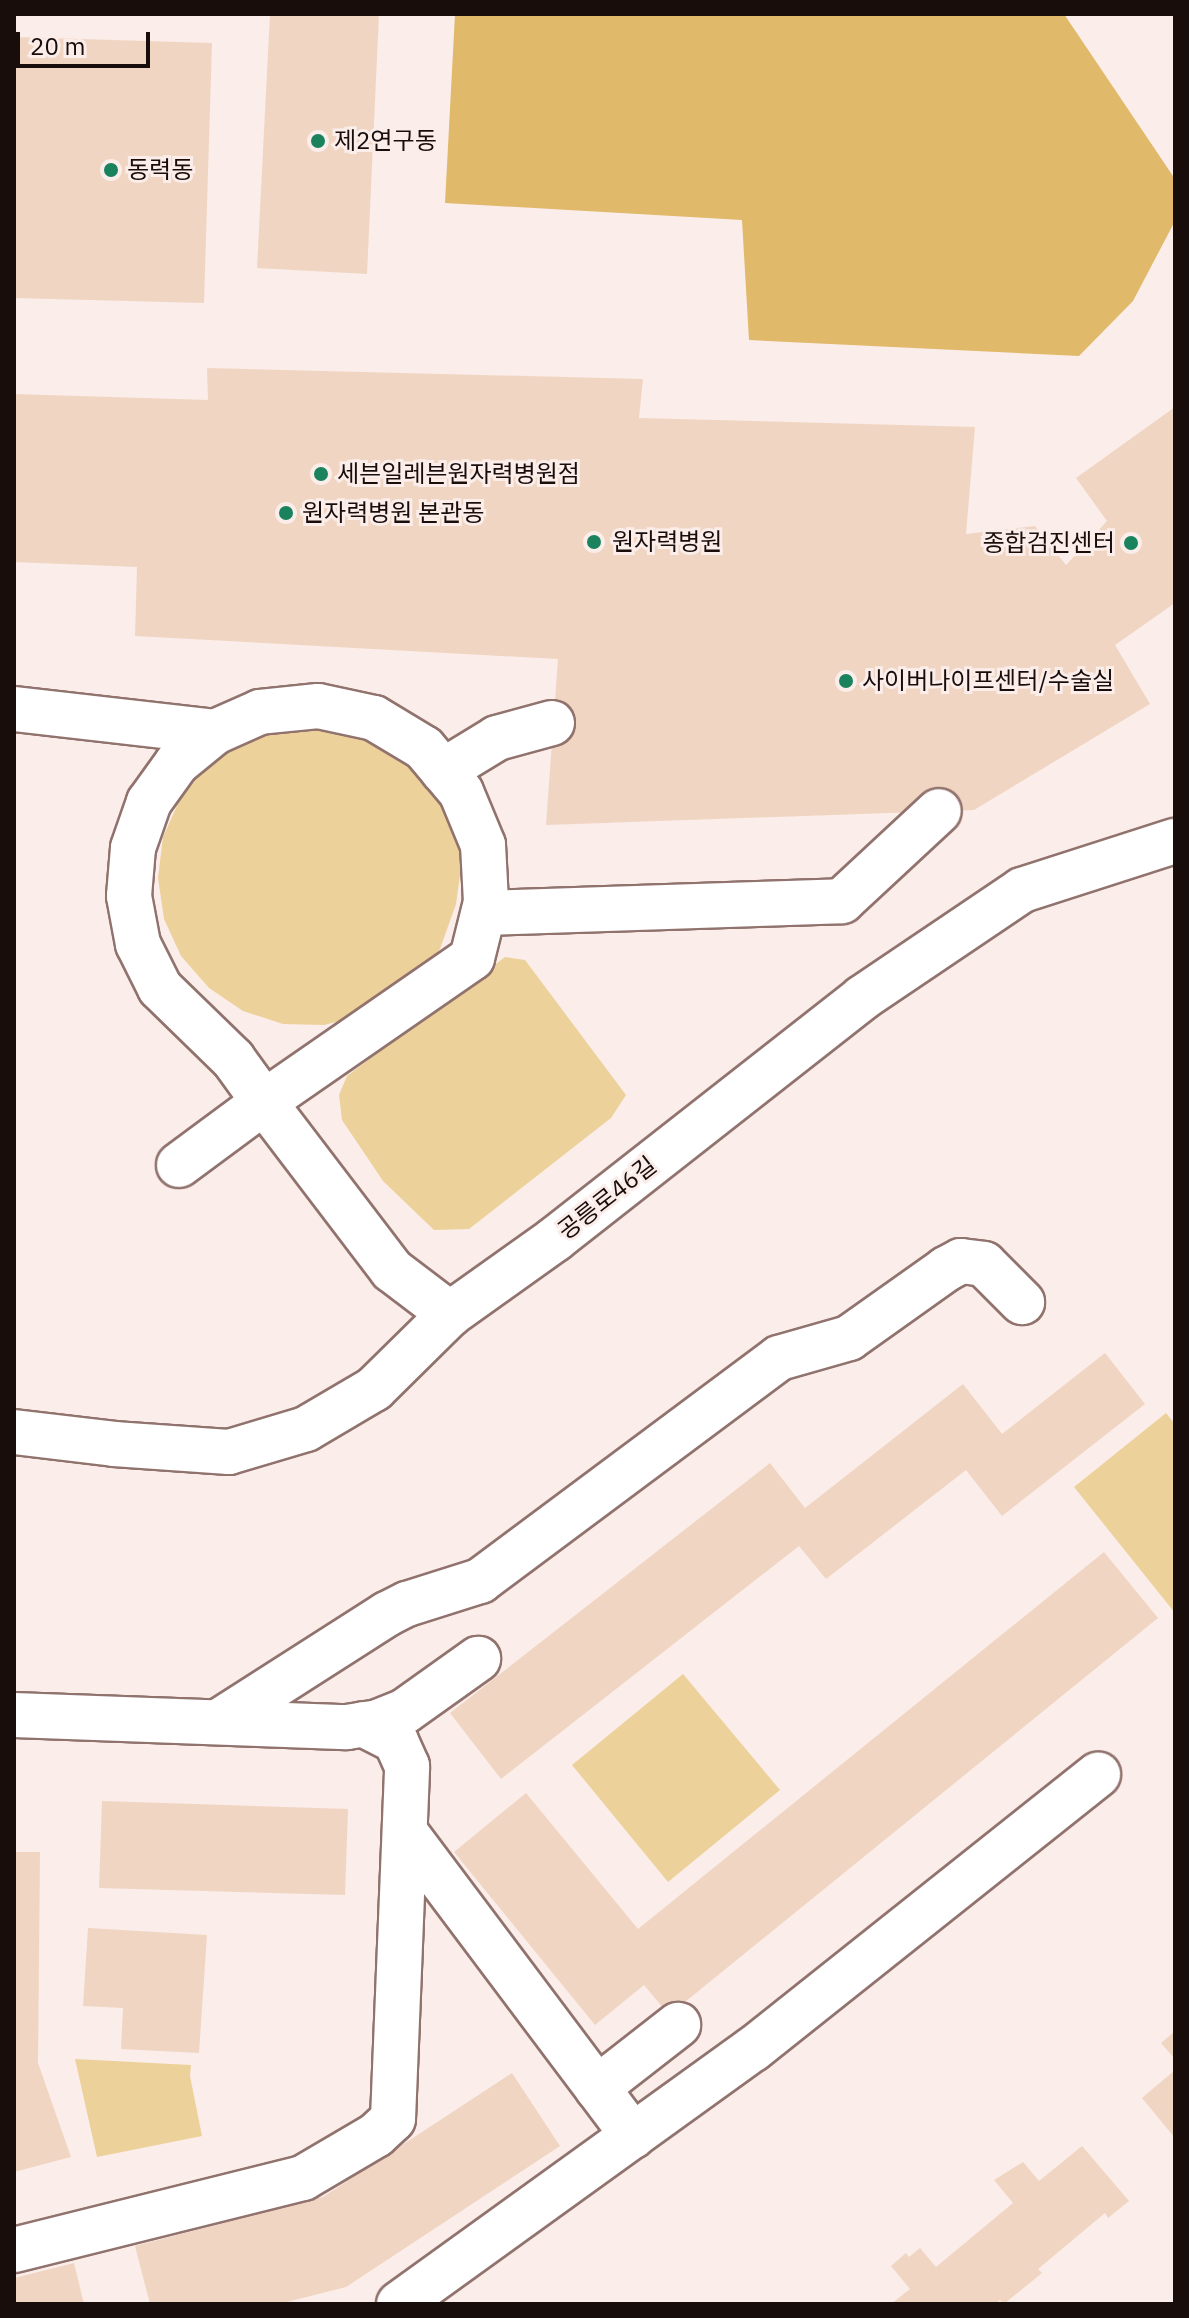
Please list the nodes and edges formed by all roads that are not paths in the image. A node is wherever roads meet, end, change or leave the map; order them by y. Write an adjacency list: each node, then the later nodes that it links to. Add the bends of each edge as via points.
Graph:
1 (14, 709): 3 (street)
2 (552, 723): 4 (street, via 497,738)
3 (215, 732): 4 (street, via 260,712 318,706 374,718 424,748); 8 (street, via 177,763 149,802 133,848 129,896 138,944 160,988 233,1059)
4 (443, 771): 7 (street, via 461,792 483,845)
5 (939, 811): 7 (street, via 842,901)
6 (1175, 841): 11 (street, 공릉로46길, via 1022,890 862,998 555,1239)
7 (484, 913): 8 (street, via 472,958)
8 (264, 1102): 9 (street); 11 (street, via 392,1270)
9 (179, 1165)
10 (1022, 1302): 15 (street, via 984,1264 961,1261 857,1334 779,1358 480,1581 387,1614)
11 (450, 1314): 12 (street, 공릉로46길, via 374,1389 306,1429 229,1452)
12 (14, 1432)
13 (478, 1659): 16 (street, via 405,1711)
14 (14, 1715): 15 (street)
15 (218, 1722): 16 (street)
16 (363, 1724): 18 (street, via 387,1733 403,1750)
17 (1098, 1775): 21 (street, via 753,2049)
18 (405, 1832): 20 (street); 22 (street, via 396,2103 385,2129 295,2181)
19 (678, 2025): 20 (street)
20 (597, 2088): 21 (street)
21 (633, 2136): 23 (street)
22 (14, 2250)
23 (399, 2304)

